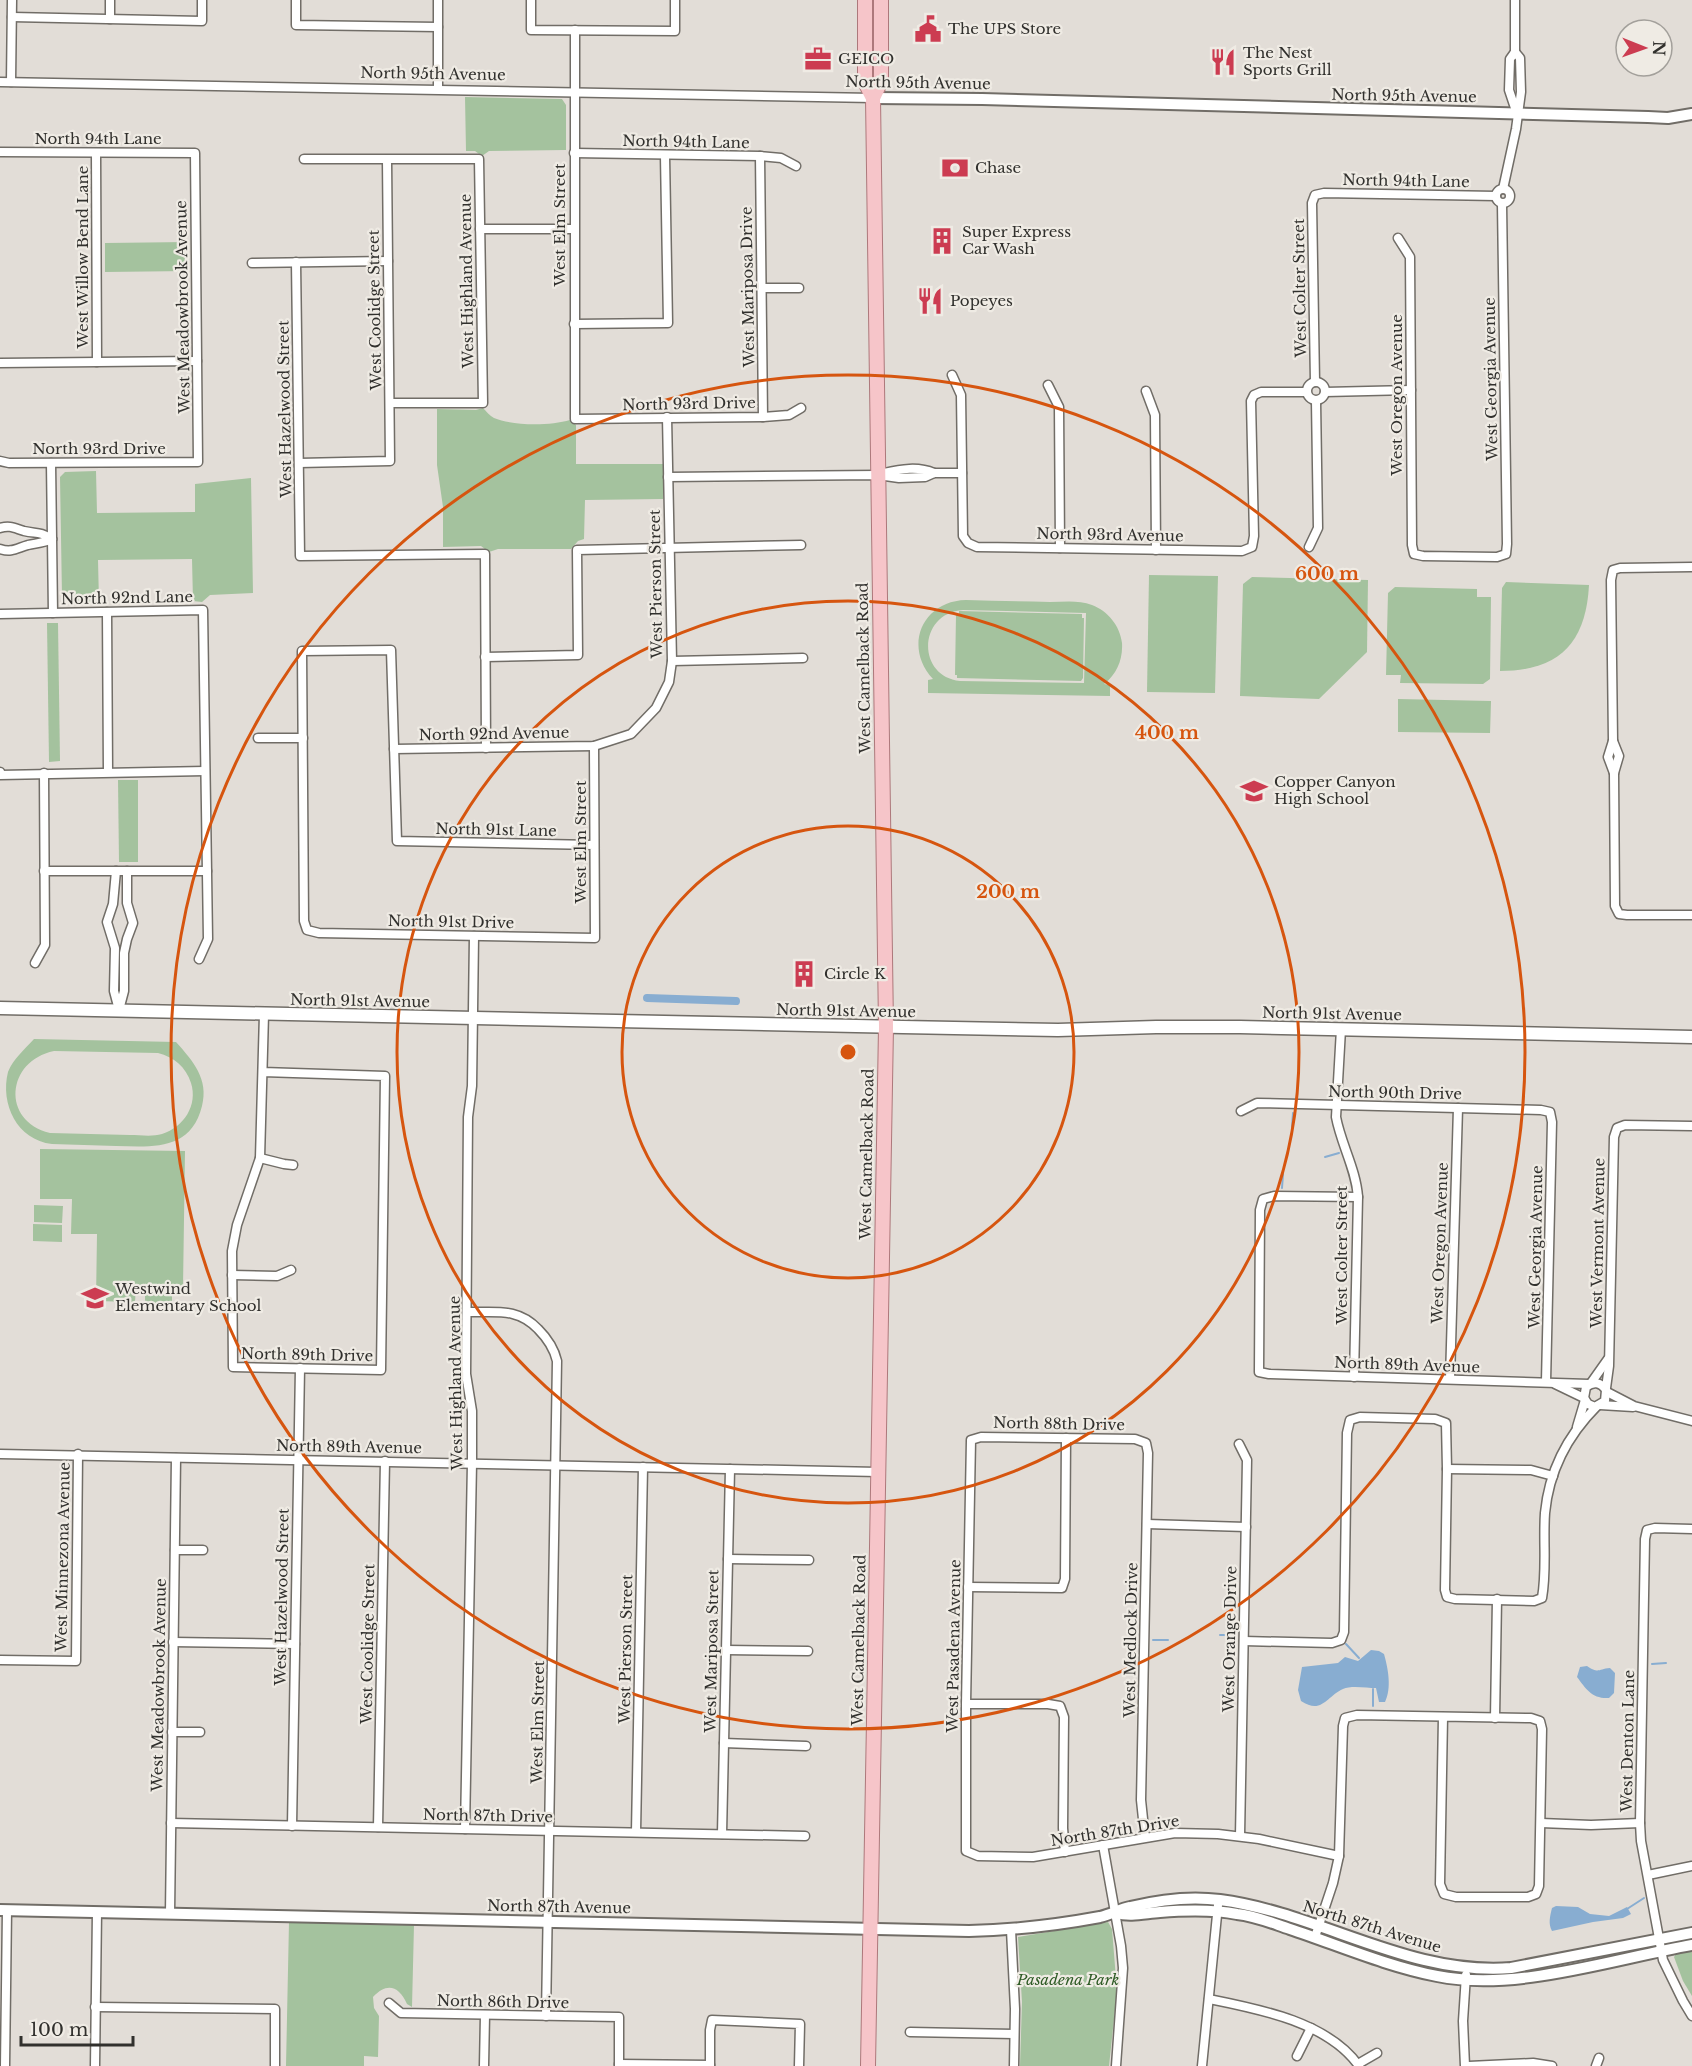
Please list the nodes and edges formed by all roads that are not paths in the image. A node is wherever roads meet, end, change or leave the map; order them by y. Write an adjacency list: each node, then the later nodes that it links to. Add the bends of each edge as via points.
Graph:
1 (12, 0): 11 (street)
2 (110, 0): 12 (street)
3 (202, 0): 12 (street, via 202,21)
4 (296, 0): 13 (street, via 296,25)
5 (438, 0): 13 (street)
6 (531, 0): 14 (street, via 531,30)
7 (675, 0): 14 (street, via 675,31)
8 (865, 0): 19 (main road, West Camelback Road, via 865,82)
9 (881, 0): 19 (main road, West Camelback Road, via 881,81)
10 (1515, 0): 20 (street, via 1515,52 1520,58 1521,92)
11 (12, 17): 12 (street); 16 (street)
12 (110, 19)
13 (438, 27): 17 (street)
14 (575, 30): 18 (street, West Elm Street)
15 (0, 82): 16 (street, North 95th Avenue)
16 (11, 82): 17 (street, North 95th Avenue)
17 (438, 89): 18 (street, North 95th Avenue)
18 (573, 93): 19 (street, North 95th Avenue); 25 (street, West Elm Street)
19 (873, 98): 20 (street, North 95th Avenue); 63 (main road, West Camelback Road)
20 (1517, 114): 21 (street, North 95th Avenue, via 1668,118); 32 (street, West Georgia Avenue, via 1503,189 1510,197 1506,203)
21 (1692, 114)
22 (0, 152): 23 (street, North 94th Lane)
23 (96, 153): 24 (street, North 94th Lane); 43 (street, West Willow Bend Lane)
24 (195, 153): 42 (street, West Meadowbrook Avenue)
25 (574, 153): 26 (street, North 94th Lane); 34 (street, West Elm Street)
26 (665, 156): 27 (street, North 94th Lane); 41 (street, via 668,323)
27 (760, 156): 30 (street, North 94th Lane, via 782,158); 39 (street, West Mariposa Drive)
28 (304, 159): 29 (street)
29 (387, 160): 33 (street, West Highland Avenue, via 479,159); 36 (street, West Coolidge Street)
30 (796, 166)
31 (1315, 195): 32 (street, North 94th Lane); 46 (street, West Colter Street, via 1312,203)
32 (1499, 200): 73 (street, West Georgia Avenue, via 1506,554)
33 (480, 229): 34 (street); 53 (street, West Highland Avenue, via 483,403)
34 (574, 229): 41 (street, West Elm Street)
35 (1398, 238): 48 (street, West Oregon Avenue, via 1410,257)
36 (388, 261): 37 (street); 53 (street, West Coolidge Street)
37 (296, 262): 38 (street); 61 (street, West Hazelwood Street)
38 (252, 263)
39 (761, 288): 40 (street); 56 (street, West Mariposa Drive)
40 (799, 288)
41 (574, 324): 57 (street, West Elm Street)
42 (197, 361): 43 (street); 59 (street, West Meadowbrook Avenue)
43 (97, 362): 44 (street)
44 (0, 363)
45 (952, 375): 62 (street, via 961,395)
46 (1315, 382): 50 (street); 51 (street, via 1323,385)
47 (1048, 385): 70 (street, via 1059,407)
48 (1411, 390): 51 (street); 73 (street, West Oregon Avenue)
49 (1146, 391): 72 (street, via 1155,415)
50 (1306, 392): 52 (street); 72 (street, North 93rd Avenue, via 1261,392 1251,401 1252,547 1242,551)
51 (1325, 392): 52 (street)
52 (1316, 401): 69 (street, via 1318,528)
53 (390, 403): 61 (street, West Coolidge Street, via 390,461)
54 (801, 408): 56 (street, North 93rd Drive, via 789,415)
55 (667, 417): 56 (street, North 93rd Drive); 57 (street, North 93rd Drive); 64 (street, West Pierson Street)
56 (763, 417)
57 (575, 419)
58 (0, 461): 60 (street, North 93rd Drive)
59 (198, 462): 60 (street, North 93rd Drive)
60 (51, 463): 66 (street)
61 (299, 463): 78 (street, West Hazelwood Street, via 300,556 484,554)
62 (962, 473): 63 (street, via 899,478); 70 (street, North 93rd Avenue, via 963,536 968,543 977,547)
63 (878, 475): 64 (street); 106 (main road, West Camelback Road)
64 (668, 477): 68 (street, West Pierson Street)
65 (0, 528): 66 (street, via 12,526)
66 (52, 539): 71 (street, via 14,551); 76 (street)
67 (801, 545): 68 (street)
68 (669, 547): 78 (street, via 577,550 578,655); 80 (street, West Pierson Street)
69 (1309, 547)
70 (1060, 548): 72 (street, North 93rd Avenue)
71 (0, 549)
72 (1156, 549)
73 (1414, 554)
74 (1692, 567): 97 (street, via 1613,570 1613,741 1608,757 1614,773 1615,906 1619,914)
75 (107, 612): 76 (street, North 92nd Lane); 86 (street, North 92nd Lane, via 203,610); 87 (street)
76 (52, 613): 77 (street, North 92nd Lane)
77 (0, 614)
78 (485, 657): 84 (street)
79 (803, 658): 80 (street)
80 (672, 661): 83 (street, West Pierson Street, via 669,682 656,708 631,734)
81 (258, 738): 82 (street)
82 (303, 738): 85 (street, via 302,651 392,650); 98 (street, North 91st Drive, via 307,930)
83 (594, 746): 84 (street, North 92nd Avenue); 90 (street, West Elm Street)
84 (486, 748): 85 (street, North 92nd Avenue)
85 (394, 749): 90 (street, North 91st Lane, via 397,841)
86 (205, 771): 87 (street); 94 (street, North 92nd Lane)
87 (108, 772): 89 (street)
88 (0, 773): 89 (street)
89 (44, 773): 91 (street)
90 (594, 845): 99 (street, West Elm Street)
91 (44, 871): 92 (street); 101 (street, via 45,945)
92 (116, 871): 93 (street); 96 (street)
93 (127, 871): 94 (street); 95 (street)
94 (207, 871): 100 (street, North 92nd Lane, via 208,939)
95 (127, 903): 96 (street); 103 (street, via 133,923 126,939 124,991)
96 (113, 904): 103 (street, via 106,922 115,948 114,991)
97 (1692, 915)
98 (474, 936): 99 (street, North 91st Drive); 105 (street, West Highland Avenue)
99 (596, 938)
100 (199, 959)
101 (35, 963)
102 (0, 1008): 103 (main road, North 91st Avenue)
103 (119, 1010): 104 (main road, North 91st Avenue)
104 (264, 1014): 105 (main road, North 91st Avenue); 109 (street)
105 (473, 1018): 106 (main road, North 91st Avenue); 120 (street, West Highland Avenue)
106 (886, 1027): 107 (main road, North 91st Avenue); 147 (main road, West Camelback Road)
107 (1341, 1029): 108 (main road, North 91st Avenue); 110 (street, West Colter Street)
108 (1692, 1037)
109 (263, 1072): 115 (street); 122 (street, North 89th Drive, via 385,1076 381,1370)
110 (1337, 1105): 111 (street, North 90th Drive); 112 (street, North 90th Drive, via 1257,1104); 117 (street, West Colter Street, via 1339,1129 1357,1181)
111 (1458, 1108): 113 (street, North 90th Drive); 124 (street, West Oregon Avenue)
112 (1241, 1111)
113 (1550, 1112): 125 (street, West Georgia Avenue)
114 (1692, 1126): 121 (street, West Vermont Avenue, via 1617,1128)
115 (260, 1158): 116 (street); 119 (street, via 237,1225)
116 (293, 1165)
117 (1358, 1197): 123 (street, West Colter Street); 123 (street, North 89th Avenue, via 1274,1196 1263,1198 1260,1210 1259,1371)
118 (291, 1270): 119 (street, via 277,1276)
119 (232, 1275): 122 (street, North 89th Drive, via 233,1367)
120 (467, 1312): 142 (street, West Highland Avenue, via 466,1374 472,1411); 143 (street, via 522,1316 555,1350)
121 (1608, 1359): 126 (street); 127 (street, West Vermont Avenue)
122 (300, 1368): 140 (street, West Hazelwood Street)
123 (1354, 1377): 124 (street, North 89th Avenue)
124 (1450, 1379): 125 (street, North 89th Avenue)
125 (1550, 1383): 126 (street, North 89th Avenue); 128 (street, North 89th Avenue)
126 (1590, 1384): 127 (street, via 1601,1384); 128 (street, via 1584,1390)
127 (1606, 1390): 129 (street, via 1607,1398); 130 (street)
128 (1584, 1399): 129 (street); 132 (street)
129 (1599, 1406): 130 (street); 132 (street)
130 (1634, 1406): 131 (street)
131 (1692, 1421)
132 (1577, 1427): 148 (street)
133 (1066, 1438): 134 (street, North 88th Drive); 135 (street, North 88th Drive, via 1135,1439); 156 (street, via 1062,1588)
134 (971, 1440): 156 (street, West Pasadena Avenue)
135 (1146, 1443): 149 (street, West Medlock Drive)
136 (1239, 1444): 150 (street, West Orange Drive, via 1247,1460)
137 (0, 1454): 138 (street, North 89th Avenue)
138 (78, 1454): 139 (street, North 89th Avenue); 163 (street, West Minnezona Avenue, via 76,1661)
139 (176, 1458): 140 (street, North 89th Avenue); 152 (street, West Meadowbrook Avenue)
140 (298, 1459): 141 (street, North 89th Avenue); 160 (street, West Hazelwood Street)
141 (385, 1461): 142 (street, North 89th Avenue); 175 (street, West Coolidge Street)
142 (472, 1463): 143 (street, North 89th Avenue); 176 (street, West Highland Avenue)
143 (556, 1465): 144 (street, North 89th Avenue); 177 (street, West Elm Street)
144 (643, 1467): 145 (street, North 89th Avenue); 178 (street, West Pierson Street)
145 (729, 1469): 147 (street, North 89th Avenue); 154 (street, West Mariposa Street)
146 (1448, 1469): 148 (street, via 1532,1470); 157 (street, via 1447,1597); 158 (street, via 1446,1423 1435,1419 1350,1420 1341,1640)
147 (878, 1472): 196 (main road, West Camelback Road)
148 (1552, 1476): 157 (street, via 1545,1513 1542,1598)
149 (1147, 1524): 150 (street); 182 (street, West Medlock Drive, via 1141,1800)
150 (1246, 1527): 158 (street, West Orange Drive)
151 (1692, 1530): 173 (street, West Denton Lane, via 1655,1528 1647,1530 1645,1539)
152 (175, 1550): 153 (street); 159 (street, West Meadowbrook Avenue)
153 (203, 1550)
154 (728, 1559): 155 (street); 161 (street, West Mariposa Street)
155 (809, 1560)
156 (968, 1587): 164 (street, West Pasadena Avenue)
157 (1497, 1599): 166 (street)
158 (1244, 1641): 181 (street, West Orange Drive)
159 (173, 1642): 160 (street); 167 (street, West Meadowbrook Avenue)
160 (295, 1644): 174 (street, West Hazelwood Street)
161 (726, 1650): 162 (street); 169 (street, West Mariposa Street)
162 (808, 1651)
163 (0, 1660)
164 (966, 1704): 184 (street, West Pasadena Avenue); 185 (street, via 1060,1706 1065,1717)
165 (1443, 1717): 166 (street); 172 (street, via 1440,1884 1444,1894 1536,1894); 186 (street, via 1346,1718)
166 (1495, 1718): 172 (street, via 1540,1721)
167 (172, 1731): 168 (street); 171 (street, West Meadowbrook Avenue)
168 (200, 1732)
169 (724, 1743): 170 (street); 179 (street, West Mariposa Street)
170 (806, 1746)
171 (171, 1823): 174 (street, North 87th Drive); 193 (street, West Meadowbrook Avenue)
172 (1541, 1823): 173 (street)
173 (1640, 1823): 188 (street, West Denton Lane)
174 (292, 1826): 175 (street, North 87th Drive)
175 (378, 1827): 176 (street, North 87th Drive)
176 (465, 1829): 177 (street, North 87th Drive)
177 (550, 1831): 178 (street, North 87th Drive); 195 (street, West Elm Street)
178 (636, 1832): 179 (street, North 87th Drive)
179 (722, 1834): 180 (street, North 87th Drive)
180 (805, 1836)
181 (1240, 1836): 182 (street, North 87th Drive, via 1175,1833); 186 (street, North 87th Drive)
182 (1145, 1838): 183 (street, North 87th Drive)
183 (1103, 1845): 185 (street, North 87th Drive); 194 (street)
184 (966, 1851): 185 (street, North 87th Drive, via 978,1856 1033,1857)
185 (1065, 1852)
186 (1339, 1856): 198 (street)
187 (1692, 1866): 188 (street)
188 (1648, 1875): 200 (street, West Denton Lane)
189 (1218, 1899): 191 (street); 194 (street, North 87th Avenue, via 1186,1898 1127,1907); 198 (street, North 87th Avenue, via 1256,1906)
190 (4, 1910): 192 (street, North 87th Avenue); 217 (street)
191 (1218, 1911): 194 (street, North 87th Avenue); 198 (street, North 87th Avenue); 204 (street)
192 (97, 1912): 193 (street, North 87th Avenue); 206 (street)
193 (170, 1913): 195 (street, North 87th Avenue)
194 (1116, 1914): 197 (street, North 87th Avenue); 225 (street, via 1123,1968)
195 (549, 1921): 196 (street, North 87th Avenue); 208 (street, West Elm Street)
196 (871, 1930): 197 (street, North 87th Avenue); 223 (main road, West Camelback Road)
197 (1011, 1930): 212 (street)
198 (1317, 1932): 203 (street, North 87th Avenue, via 1405,1968 1439,1976)
199 (1692, 1933): 200 (street, North 87th Avenue)
200 (1659, 1939): 202 (street, West Denton Lane); 203 (street, North 87th Avenue)
201 (1692, 1945): 202 (street, North 87th Avenue)
202 (1662, 1950): 203 (street, North 87th Avenue, via 1530,1976 1483,1980); 209 (street, West Denton Lane, via 1669,1975)
203 (1466, 1974): 227 (street, via 1463,2021)
204 (1209, 1999): 210 (street, via 1265,2010); 226 (street)
205 (389, 2003): 207 (street, North 86th Drive, via 401,2013)
206 (95, 2007): 218 (street); 219 (street, via 275,2009)
207 (485, 2015): 208 (street, North 86th Drive); 220 (street)
208 (546, 2016): 215 (street, North 86th Drive, via 619,2017)
209 (1692, 2016)
210 (1311, 2028): 214 (street); 216 (street)
211 (910, 2032): 212 (street)
212 (1014, 2034): 224 (street)
213 (1377, 2053): 216 (street)
214 (1297, 2056)
215 (619, 2065): 221 (street)
216 (1359, 2065)
217 (5, 2066)
218 (95, 2066)
219 (275, 2066)
220 (484, 2066)
221 (710, 2066): 222 (street, via 712,2020 800,2024)
222 (799, 2066)
223 (868, 2066)
224 (1014, 2066)
225 (1116, 2066)
226 (1202, 2066)
227 (1467, 2066): 228 (street)
228 (1552, 2066)

